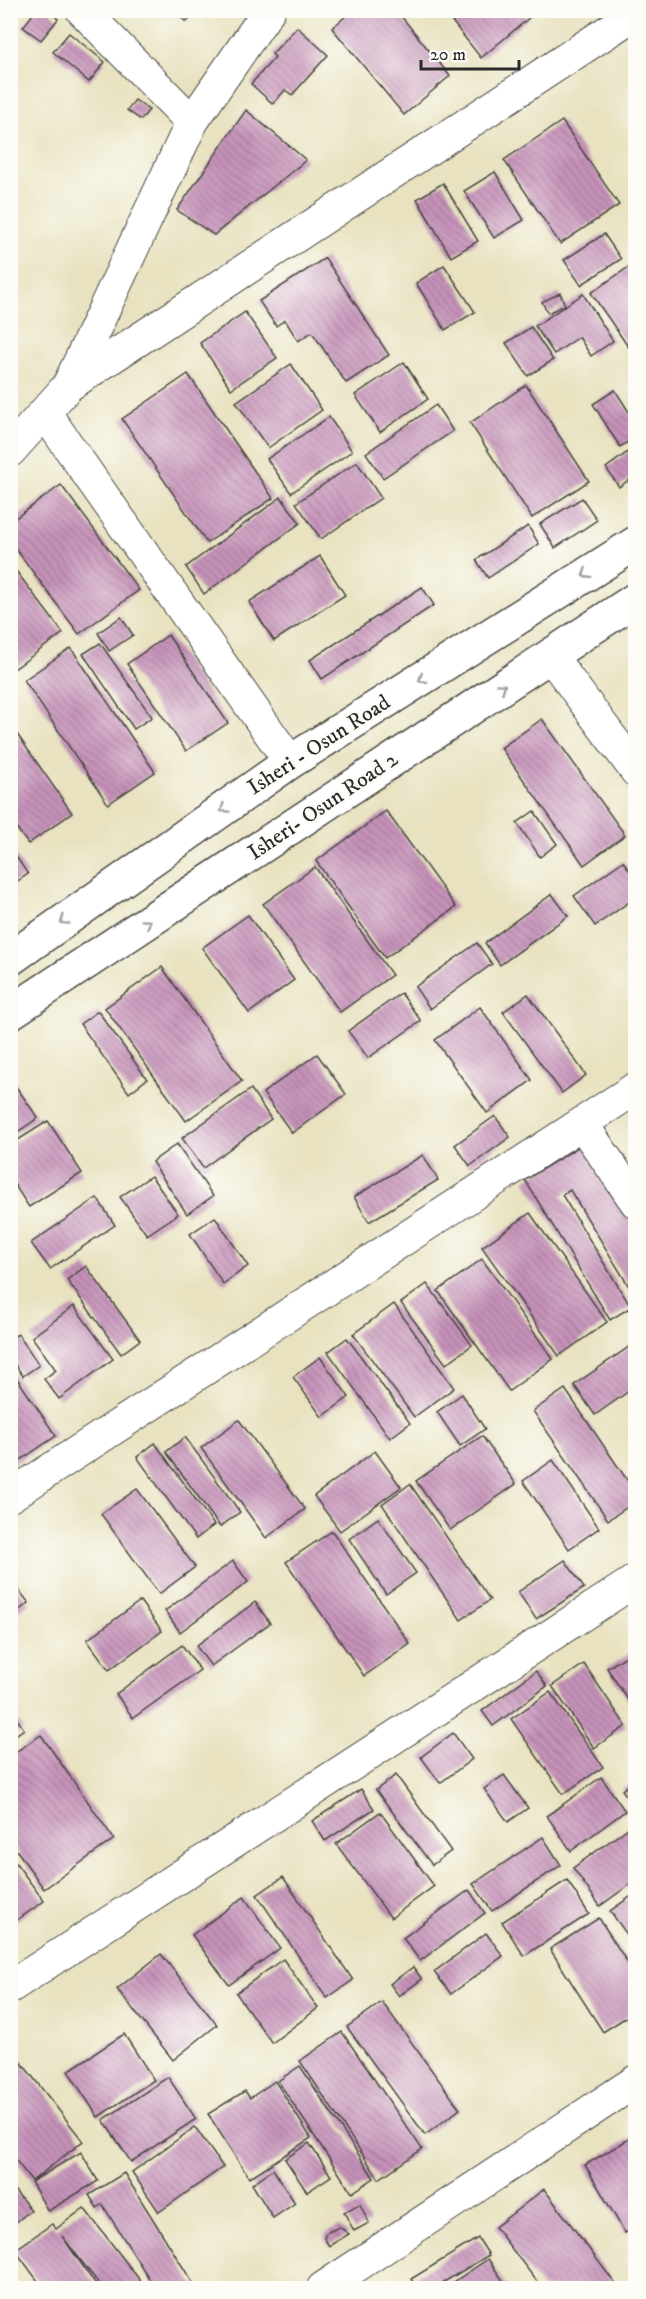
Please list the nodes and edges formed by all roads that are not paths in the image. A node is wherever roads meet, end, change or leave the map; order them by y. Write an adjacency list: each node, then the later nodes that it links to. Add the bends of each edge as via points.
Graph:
1 (82, 10): 4 (street)
2 (269, 10): 4 (street)
3 (636, 14): 5 (street)
4 (192, 122): 5 (street)
5 (68, 386): 6 (street)
6 (45, 413): 7 (street); 11 (street)
7 (10, 451)
8 (636, 543): 11 (main road, Isheri - Osun Road, one-way to 11)
9 (636, 599): 10 (main road, Isheri- Osun Road 2)
10 (550, 655): 12 (street); 14 (main road, Isheri- Osun Road 2, one-way to 10)
11 (290, 762): 13 (main road, Isheri - Osun Road, one-way to 13)
12 (636, 771)
13 (10, 959)
14 (10, 1013)
15 (636, 1088): 16 (street)
16 (582, 1124): 17 (street); 18 (street)
17 (636, 1202)
18 (10, 1496)
19 (636, 1580): 20 (street)
20 (10, 1987)
21 (636, 2081): 22 (street)
22 (323, 2289)

